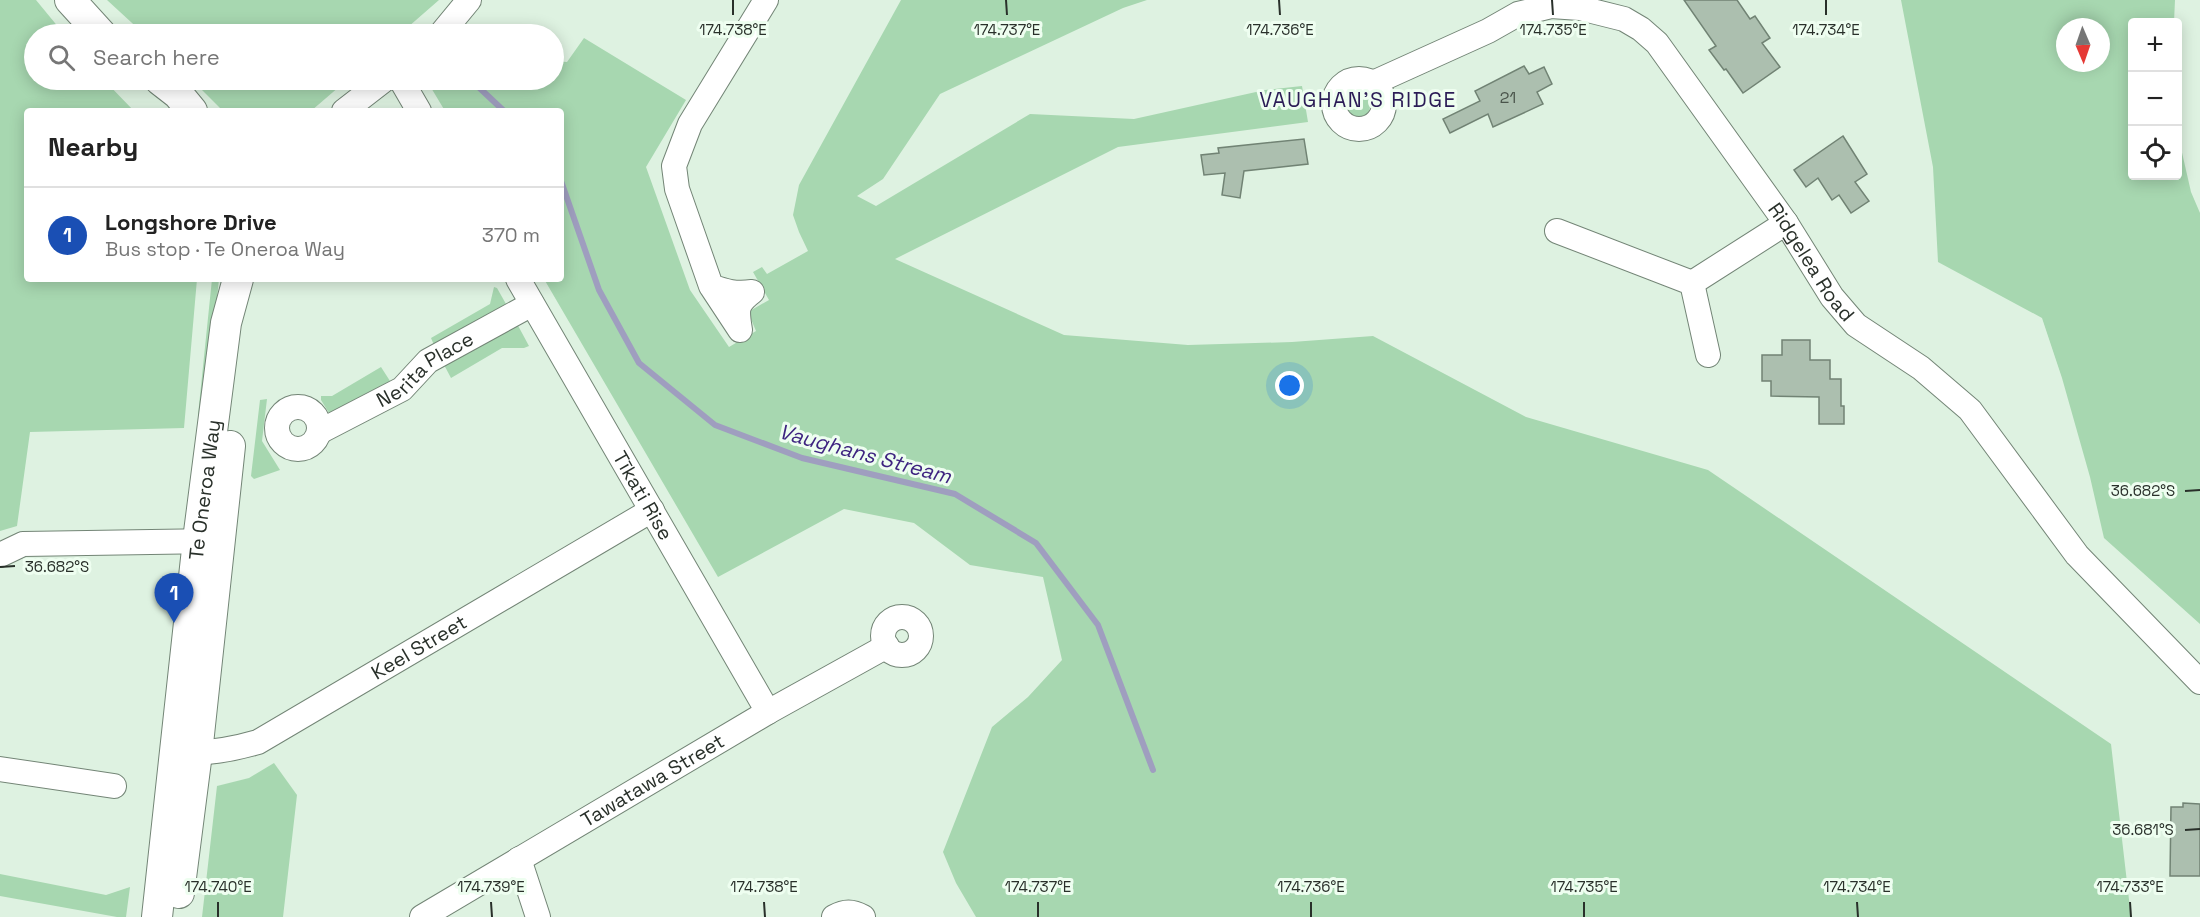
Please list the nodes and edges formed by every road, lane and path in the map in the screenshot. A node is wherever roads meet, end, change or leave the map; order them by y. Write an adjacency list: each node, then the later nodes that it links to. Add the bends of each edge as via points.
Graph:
1 (70, 0): 4 (street)
2 (470, 0): 5 (street)
3 (766, 0): 20 (street, via 690,124 674,165 677,189)
4 (92, 24)
5 (450, 24)
6 (1373, 83): 15 (street, Ridgelea Road, via 1518,14 1551,6 1580,8 1624,19 1657,43)
7 (146, 90): 11 (street)
8 (173, 90): 12 (street)
9 (371, 90): 13 (street)
10 (407, 90): 14 (street)
11 (164, 108)
12 (190, 108)
13 (348, 108)
14 (417, 108)
15 (1786, 223): 19 (street); 28 (street, Ridgelea Road, via 1832,297 1856,325 1921,368 1970,410 2077,555)
16 (1557, 231): 19 (street)
17 (238, 282): 25 (street, Te Oneroa Way, via 242,330)
18 (520, 282): 21 (street, Tīkati Rise)
19 (1692, 283): 22 (street)
20 (711, 286)
21 (532, 304): 23 (street, Nerita Place, via 428,361 402,389); 24 (street, Tīkati Rise)
22 (1708, 355)
23 (319, 432)
24 (652, 510): 29 (street, Tīkati Rise); 30 (street, Keel Street, via 258,742 229,750)
25 (209, 540): 26 (street, via 23,544); 30 (street, Te Oneroa Way)
26 (0, 555)
27 (887, 646): 29 (street, Tawatawa Street)
28 (2200, 682)
29 (768, 712): 33 (street, Tawatawa Street)
30 (186, 753): 34 (street, Te Oneroa Way); 35 (street, Te Oneroa Way)
31 (0, 769): 32 (street)
32 (114, 786)
33 (519, 859): 36 (street, Tawatawa Street); 37 (street)
34 (157, 917)
35 (176, 917)
36 (422, 917)
37 (538, 917)
38 (834, 917): 39 (street, via 843,912)
39 (863, 917)

